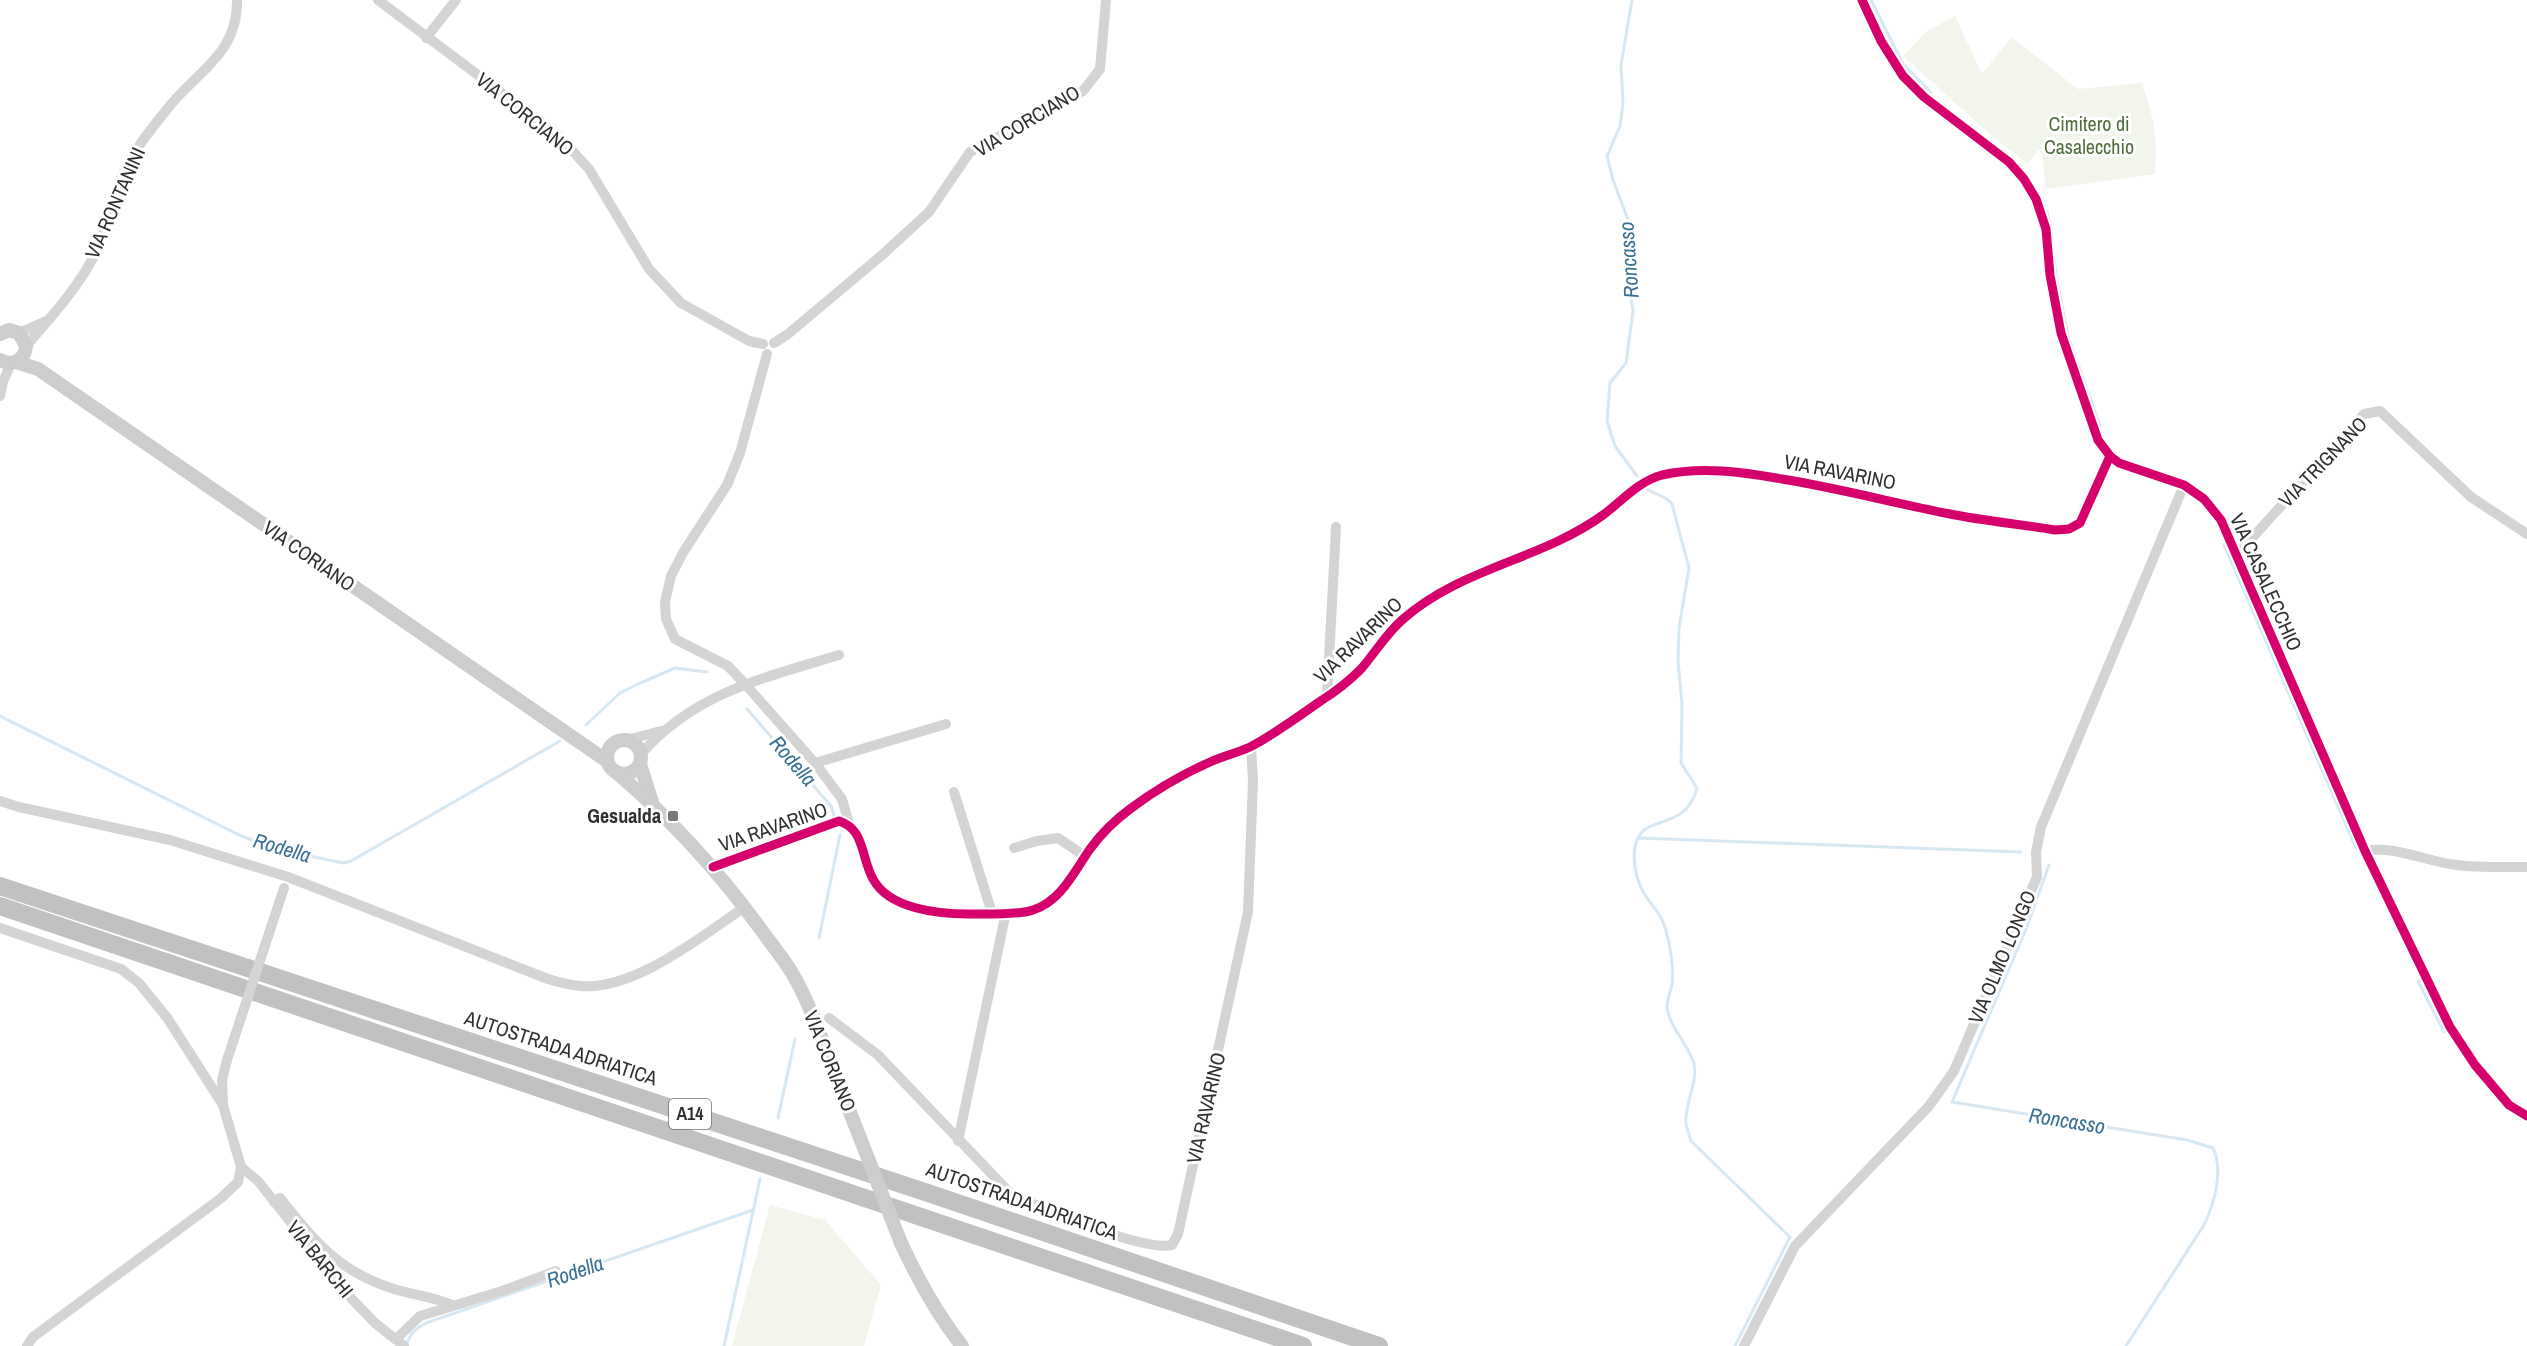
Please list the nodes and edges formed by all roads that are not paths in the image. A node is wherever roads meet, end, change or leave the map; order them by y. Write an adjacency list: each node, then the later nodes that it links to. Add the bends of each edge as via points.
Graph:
1 (237, 0): 7 (street, VIA RONTANINI, via 229,38 208,68 169,106 143,139 123,175 95,254)
2 (378, 0): 6 (street, VIA CORCIANO)
3 (456, 0): 6 (street)
4 (1106, 0): 10 (street, VIA CORCIANO, via 1100,69 1083,91 970,152 929,212)
5 (1862, 0): 15 (street, via 1903,76 1924,97 2009,162 2036,199 2046,229 2061,333 2098,440)
6 (426, 38): 10 (street, VIA CORCIANO, via 558,135 589,169 649,269 681,303 749,341)
7 (49, 319): 9 (street, VIA RONTANINI); 11 (street, VIA RONTANINI)
8 (1, 332): 9 (main road)
9 (19, 333): 11 (main road, VIA CORIANO)
10 (768, 347): 21 (street, via 740,453 727,485 671,576 665,602 666,619 675,639 728,666)
11 (26, 348): 12 (main road); 13 (main road, VIA CORIANO)
12 (7, 364): 13 (main road, VIA CORIANO); 14 (street)
13 (38, 369): 26 (main road, VIA CORIANO)
14 (0, 396)
15 (2110, 456): 16 (street, VIA CASALECCHIO, via 2151,476); 22 (street, VIA RAVARINO, via 2080,523 2055,530 1950,514 1817,484 1734,471 1659,476 1573,533 1435,594 1400,621 1359,670)
16 (2184, 485): 19 (street, VIA CASALECCHIO, via 2204,499 2221,520); 62 (street, VIA OLMO LONGO, via 2041,827 2037,877 1954,1071 1929,1106 1795,1246)
17 (1336, 528): 22 (street, VIA RAVARINO)
18 (2527, 534): 19 (street, VIA TRIGNANO, via 2470,497 2380,411 2364,414 2253,537)
19 (2232, 547): 37 (street, VIA CASALECCHIO)
20 (840, 655): 21 (street)
21 (745, 684): 24 (street, via 720,693); 30 (street)
22 (1327, 697): 27 (street, VIA RAVARINO)
23 (946, 724): 30 (street)
24 (661, 731): 25 (street); 28 (street)
25 (621, 741): 26 (main road); 28 (main road, via 636,745); 29 (main road, via 609,750)
26 (581, 744): 29 (main road, VIA CORIANO)
27 (1251, 747): 38 (street, VIA RAVARINO, via 1191,772 1132,807); 54 (street, VIA RAVARINO, via 1251,898 1243,946 1178,1234 1172,1245)
28 (640, 759): 31 (main road, via 627,774); 34 (main road, VIA CORIANO)
29 (607, 761): 31 (main road)
30 (815, 763): 35 (street, via 842,799)
31 (617, 773): 34 (main road, VIA CORIANO)
32 (954, 792): 46 (street)
33 (0, 801): 41 (street, via 170,840)
34 (653, 804): 39 (main road, VIA CORIANO)
35 (849, 824): 39 (street, VIA RAVARINO, via 825,824); 46 (street, VIA RAVARINO, via 859,838 872,879 894,900 942,912)
36 (1014, 849): 38 (street, via 1058,838)
37 (2365, 851): 40 (street, via 2392,850 2456,865); 50 (street, VIA CASALECCHIO, via 2450,1027 2509,1105)
38 (1086, 856): 45 (street, VIA RAVARINO, via 1072,878 1046,905 1029,912)
39 (713, 867): 44 (main road, VIA CORIANO)
40 (2527, 867)
41 (288, 877): 44 (street, via 548,980 581,986 610,984 637,974); 49 (street, bridge, via 227,1060 222,1080)
42 (0, 886): 61 (highway, AUTOSTRADA ADRIATICA / A14)
43 (0, 906): 60 (highway, A14)
44 (745, 907): 59 (main road, VIA CORIANO, bridge, via 792,972 901,1243 939,1317)
45 (1006, 912): 46 (street, VIA RAVARINO); 51 (street)
46 (992, 913)
47 (0, 928): 49 (street, via 120,969 139,983 168,1019)
48 (829, 1018): 51 (street, VIA CORIANO, via 878,1055)
49 (223, 1105): 52 (street)
50 (2527, 1116)
51 (958, 1141): 54 (street, VIA CORIANO, via 1010,1193 1033,1205)
52 (241, 1167): 53 (street, VIA BARCHI); 58 (street, via 238,1182 220,1199 33,1337)
53 (274, 1202): 56 (street, via 280,1198 326,1253 356,1273); 57 (street, VIA BARCHI, via 351,1298)
54 (1163, 1247)
55 (556, 1271): 56 (street)
56 (452, 1305): 57 (street, via 420,1316)
57 (401, 1344)
58 (27, 1346)
59 (962, 1346)
60 (1303, 1346)
61 (1380, 1346)
62 (1744, 1346)

